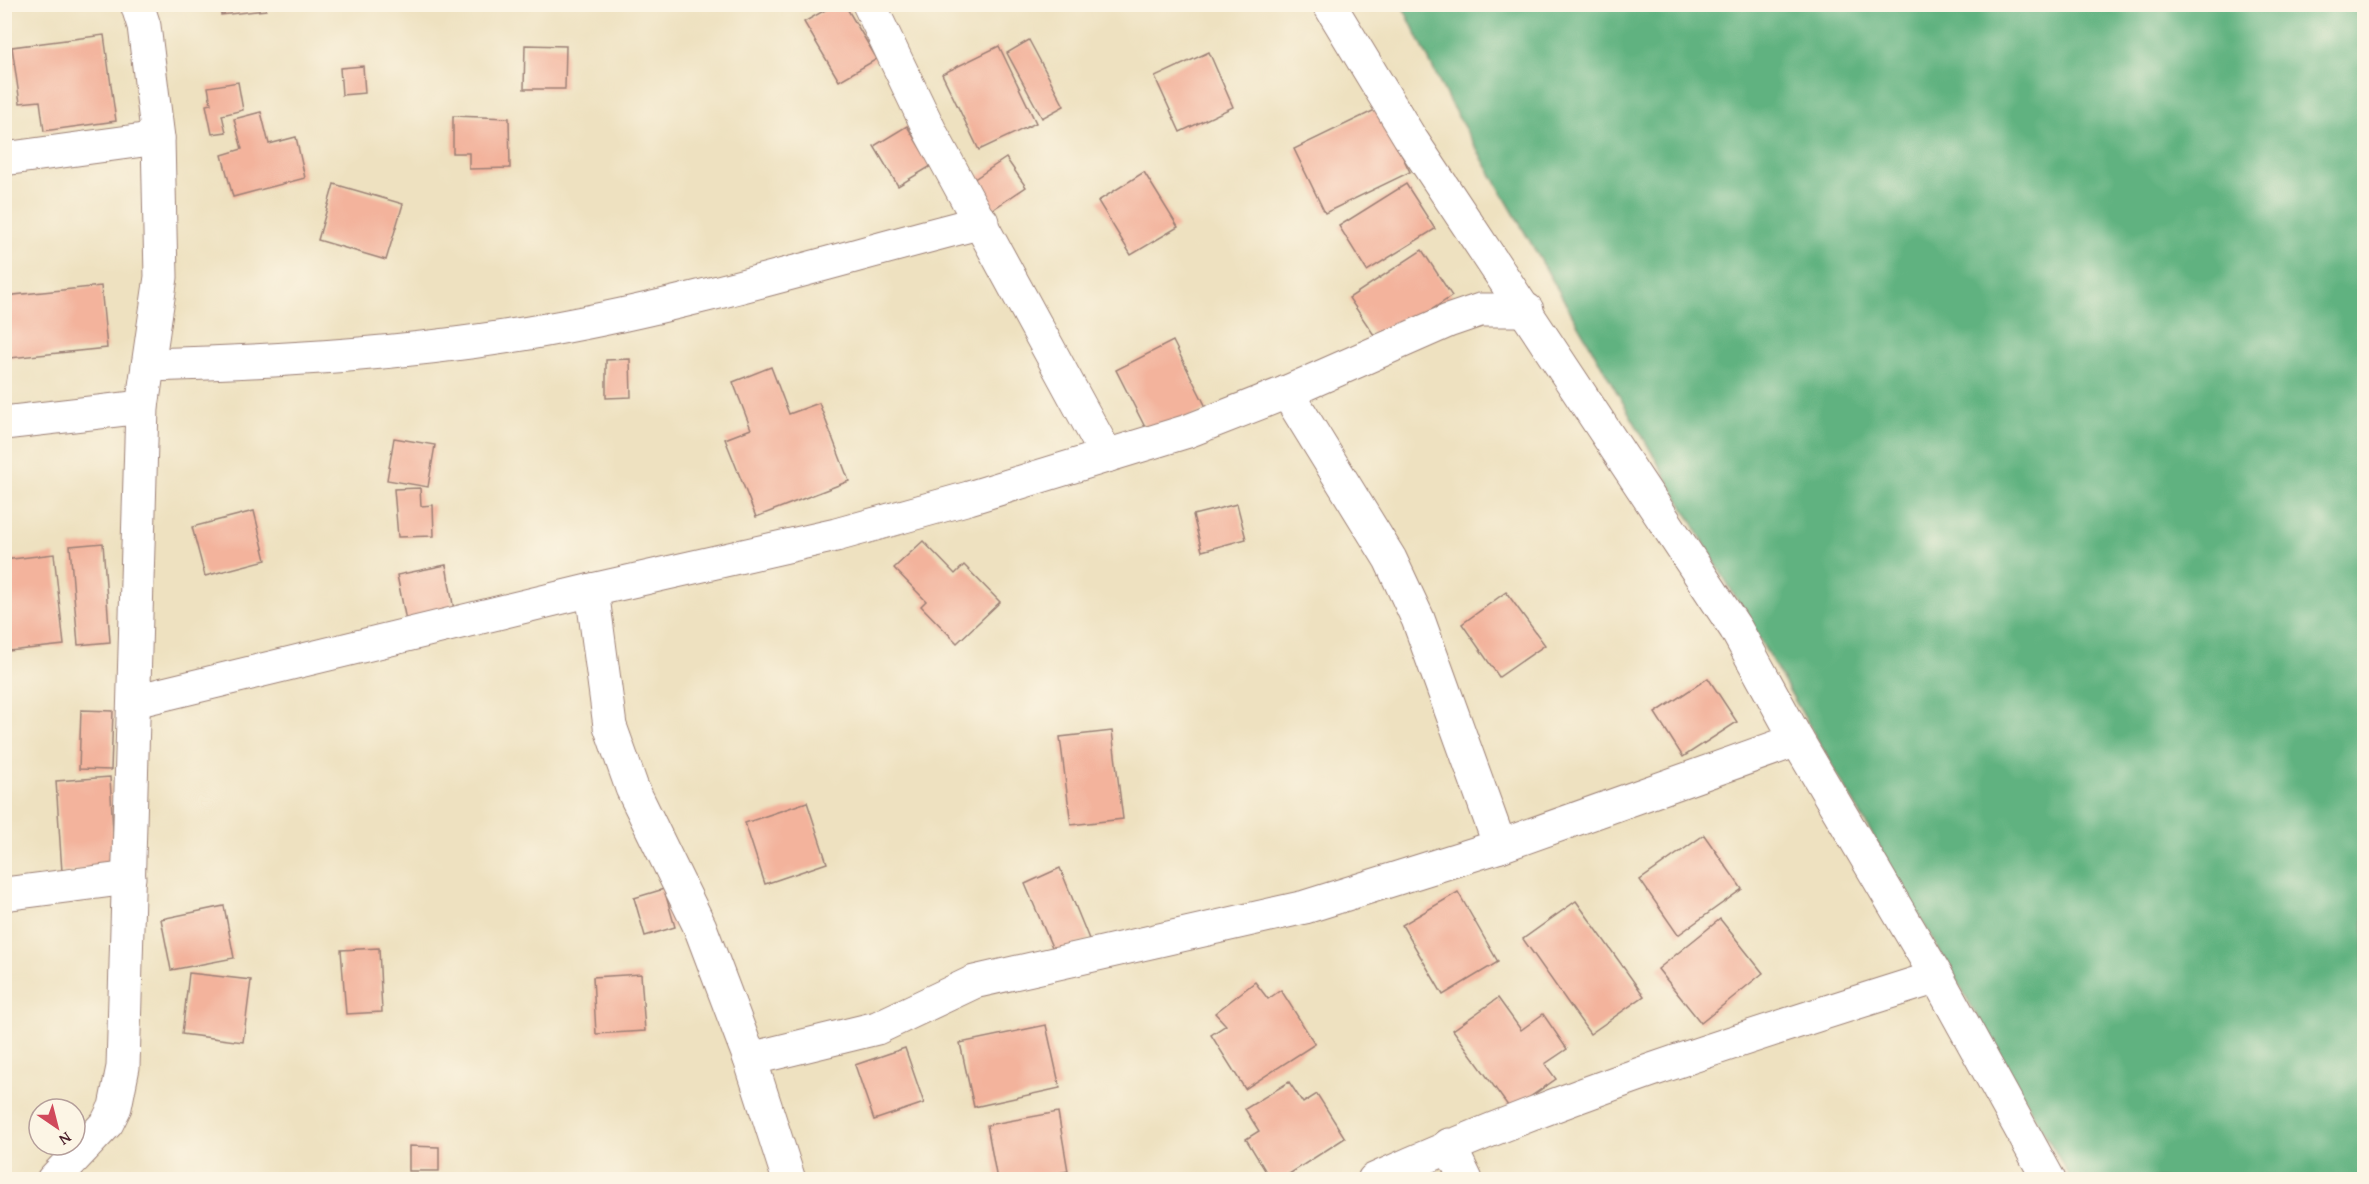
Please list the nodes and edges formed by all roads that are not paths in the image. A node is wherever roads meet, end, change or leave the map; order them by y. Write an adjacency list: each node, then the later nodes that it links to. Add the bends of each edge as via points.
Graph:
1 (137, 4): 4 (street, via 144,26)
2 (869, 4): 6 (street, via 932,133)
3 (1329, 4): 7 (street, via 1409,136)
4 (158, 138): 5 (street); 8 (street, via 161,277)
5 (4, 159)
6 (982, 222): 8 (street, via 694,297 546,330 281,361); 12 (street)
7 (1527, 310): 9 (street, via 1480,310); 15 (street, via 1737,629)
8 (148, 365): 10 (street)
9 (1287, 392): 12 (street, via 1188,431); 16 (street, via 1390,559 1418,619)
10 (142, 407): 11 (street); 14 (street)
11 (4, 423)
12 (1107, 456): 13 (street, via 836,535)
13 (592, 590): 14 (street); 20 (street, via 610,726 632,788 700,927)
14 (135, 701): 17 (street)
15 (1797, 740): 16 (street); 19 (street)
16 (1500, 846): 20 (street, via 1305,907 974,982 877,1028)
17 (129, 878): 18 (street); 22 (street, via 123,1067 116,1107 107,1123)
18 (4, 894)
19 (1937, 977): 21 (street, via 1678,1059); 26 (street)
20 (750, 1059): 23 (street)
21 (1449, 1145): 24 (street); 25 (street)
22 (52, 1179)
23 (789, 1179)
24 (1374, 1179)
25 (1466, 1179)
26 (2049, 1179)

